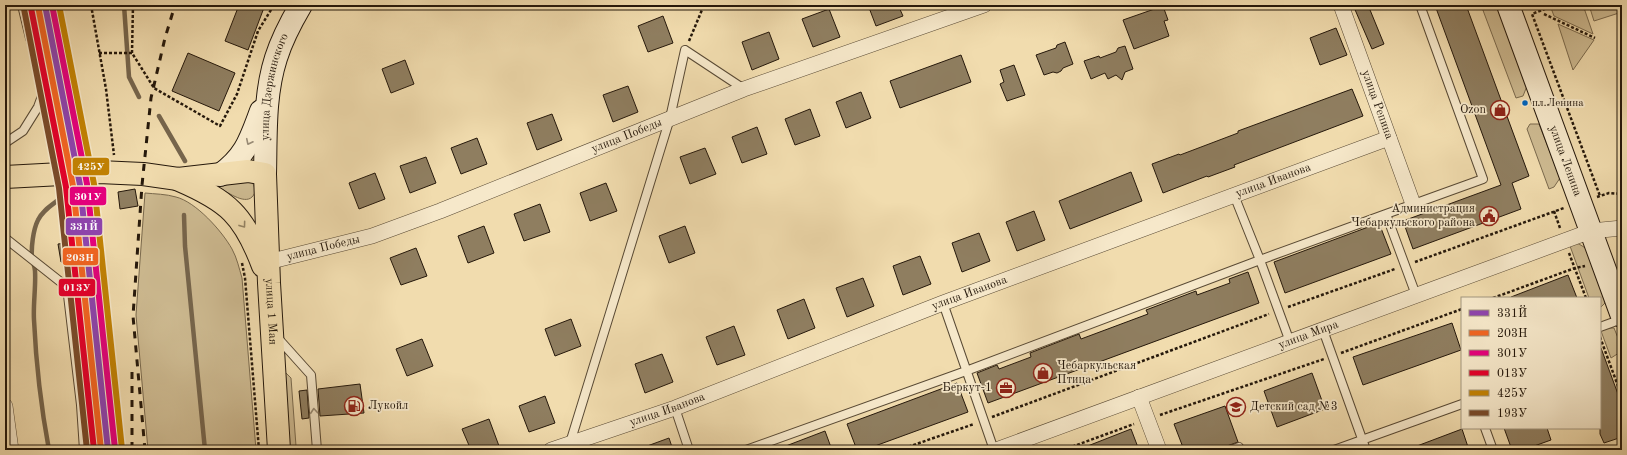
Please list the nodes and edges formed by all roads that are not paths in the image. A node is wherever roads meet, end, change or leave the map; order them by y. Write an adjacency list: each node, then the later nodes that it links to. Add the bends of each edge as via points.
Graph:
1 (22, 5): 11 (lane, via 30,38 43,70 45,88 38,107 23,131)
2 (300, 5): 8 (street, улица Дзержинского, via 288,26 276,58)
3 (984, 5): 7 (street, улица Победы)
4 (1341, 5): 10 (street, улица Репина)
5 (1420, 5): 19 (lane, via 1483,179)
6 (1508, 5): 22 (street, улица Ленина, via 1591,199)
7 (744, 89): 9 (street, улица Победы); 9 (lane, via 685,50)
8 (268, 93): 12 (street, улица Дзержинского); 13 (street, one-way to 13, via 250,142 233,166)
9 (670, 118): 25 (street, улица Победы, via 440,211); 41 (lane)
10 (1389, 138): 16 (street, улица Иванова); 19 (street, улица Репина)
11 (5, 143)
12 (265, 174): 13 (main road, via 248,171); 17 (main road, улица 1 Мая)
13 (220, 175): 15 (main road)
14 (5, 178): 15 (main road, via 116,172)
15 (178, 179): 18 (main road)
16 (1234, 195): 24 (lane); 27 (street, улица Иванова)
17 (266, 201): 18 (main road, via 244,205); 25 (main road, улица 1 Мая)
18 (222, 202): 25 (main road, one-way to 25, via 238,217 248,232)
19 (1413, 204): 20 (lane)
20 (1386, 214): 24 (lane); 26 (lane)
21 (1622, 228): 22 (street, улица Мира)
22 (1591, 231): 26 (street, улица Мира); 28 (street, улица Ленина)
23 (5, 238): 45 (lane, via 67,287)
24 (1260, 260): 33 (lane); 34 (lane)
25 (268, 272): 32 (main road, улица 1 Мая)
26 (1416, 295): 31 (street, улица Мира)
27 (943, 303): 34 (lane); 38 (street, улица Иванова)
28 (1622, 316)
29 (1622, 319): 30 (lane)
30 (1601, 327)
31 (1323, 330): 33 (street, улица Мира); 40 (lane)
32 (272, 331): 46 (main road, улица 1 Мая); 47 (lane, one-way to 32, via 311,375)
33 (1290, 342): 35 (street, улица Мира)
34 (966, 370): 43 (lane, via 983,421); 50 (lane)
35 (1139, 398): 43 (street, улица Мира); 51 (street)
36 (1461, 404): 40 (lane)
37 (5, 406): 44 (street)
38 (675, 408): 41 (street, улица Иванова); 49 (lane)
39 (1485, 429): 55 (lane)
40 (1362, 439): 53 (lane); 54 (lane)
41 (570, 443): 48 (street, улица Иванова)
42 (1239, 447): 52 (lane)
43 (1002, 449)
44 (11, 450)
45 (84, 450)
46 (279, 450)
47 (317, 450)
48 (551, 450)
49 (689, 450)
50 (746, 450)
51 (1159, 450)
52 (1231, 450)
53 (1334, 450)
54 (1366, 450)
55 (1493, 450)

